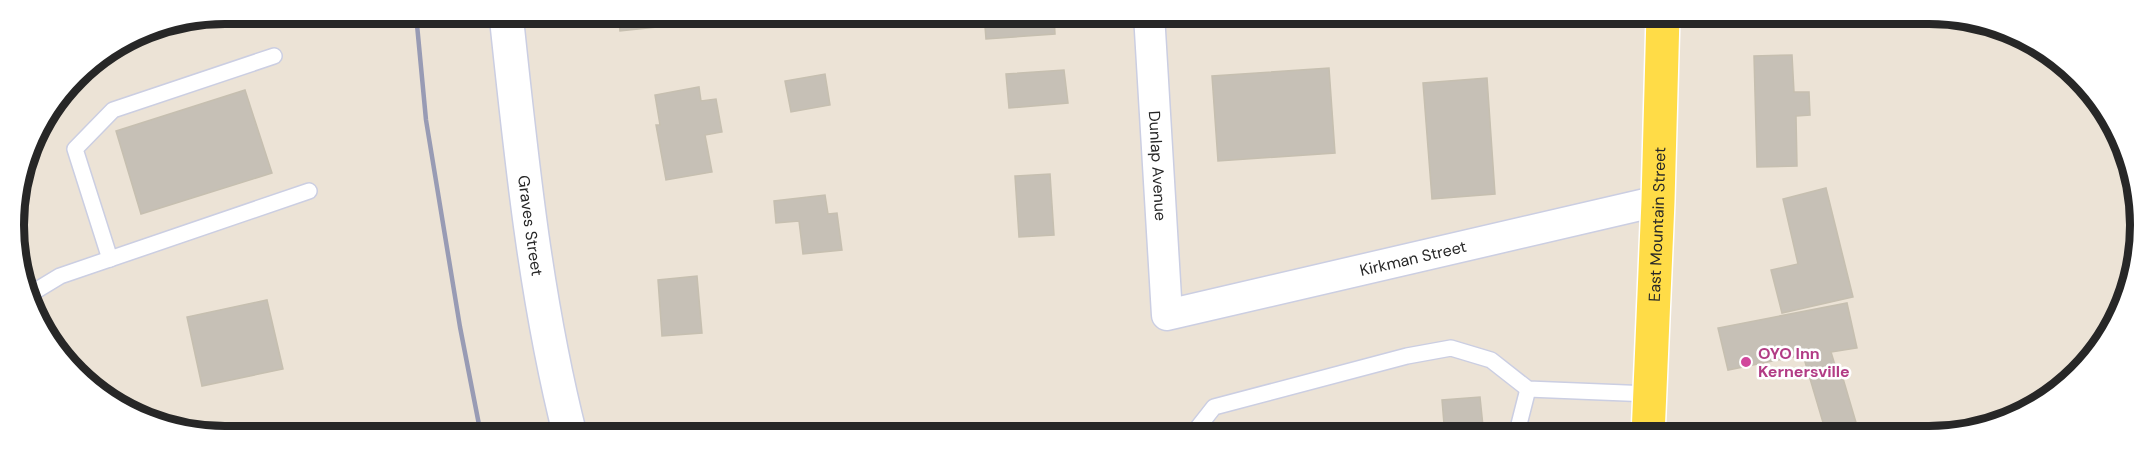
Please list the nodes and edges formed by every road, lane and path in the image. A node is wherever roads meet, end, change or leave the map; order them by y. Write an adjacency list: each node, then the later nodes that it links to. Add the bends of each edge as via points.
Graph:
1 (507, 24): 12 (street, Graves Street, via 530,231)
2 (1150, 24): 9 (street, Dunlap Avenue)
3 (1662, 24): 6 (main road, East Mountain Street)
4 (274, 56): 7 (lane, via 113,110 75,149)
5 (309, 192): 7 (lane)
6 (1658, 201): 9 (street, Kirkman Street); 11 (main road, East Mountain Street)
7 (110, 259): 8 (lane, via 60,276)
8 (35, 291)
9 (1167, 315)
10 (1528, 389): 11 (lane); 13 (lane, via 1491,360 1451,348 1214,407); 14 (lane)
11 (1650, 394): 15 (main road, East Mountain Street)
12 (568, 426)
13 (1199, 426)
14 (1519, 426)
15 (1648, 426)

